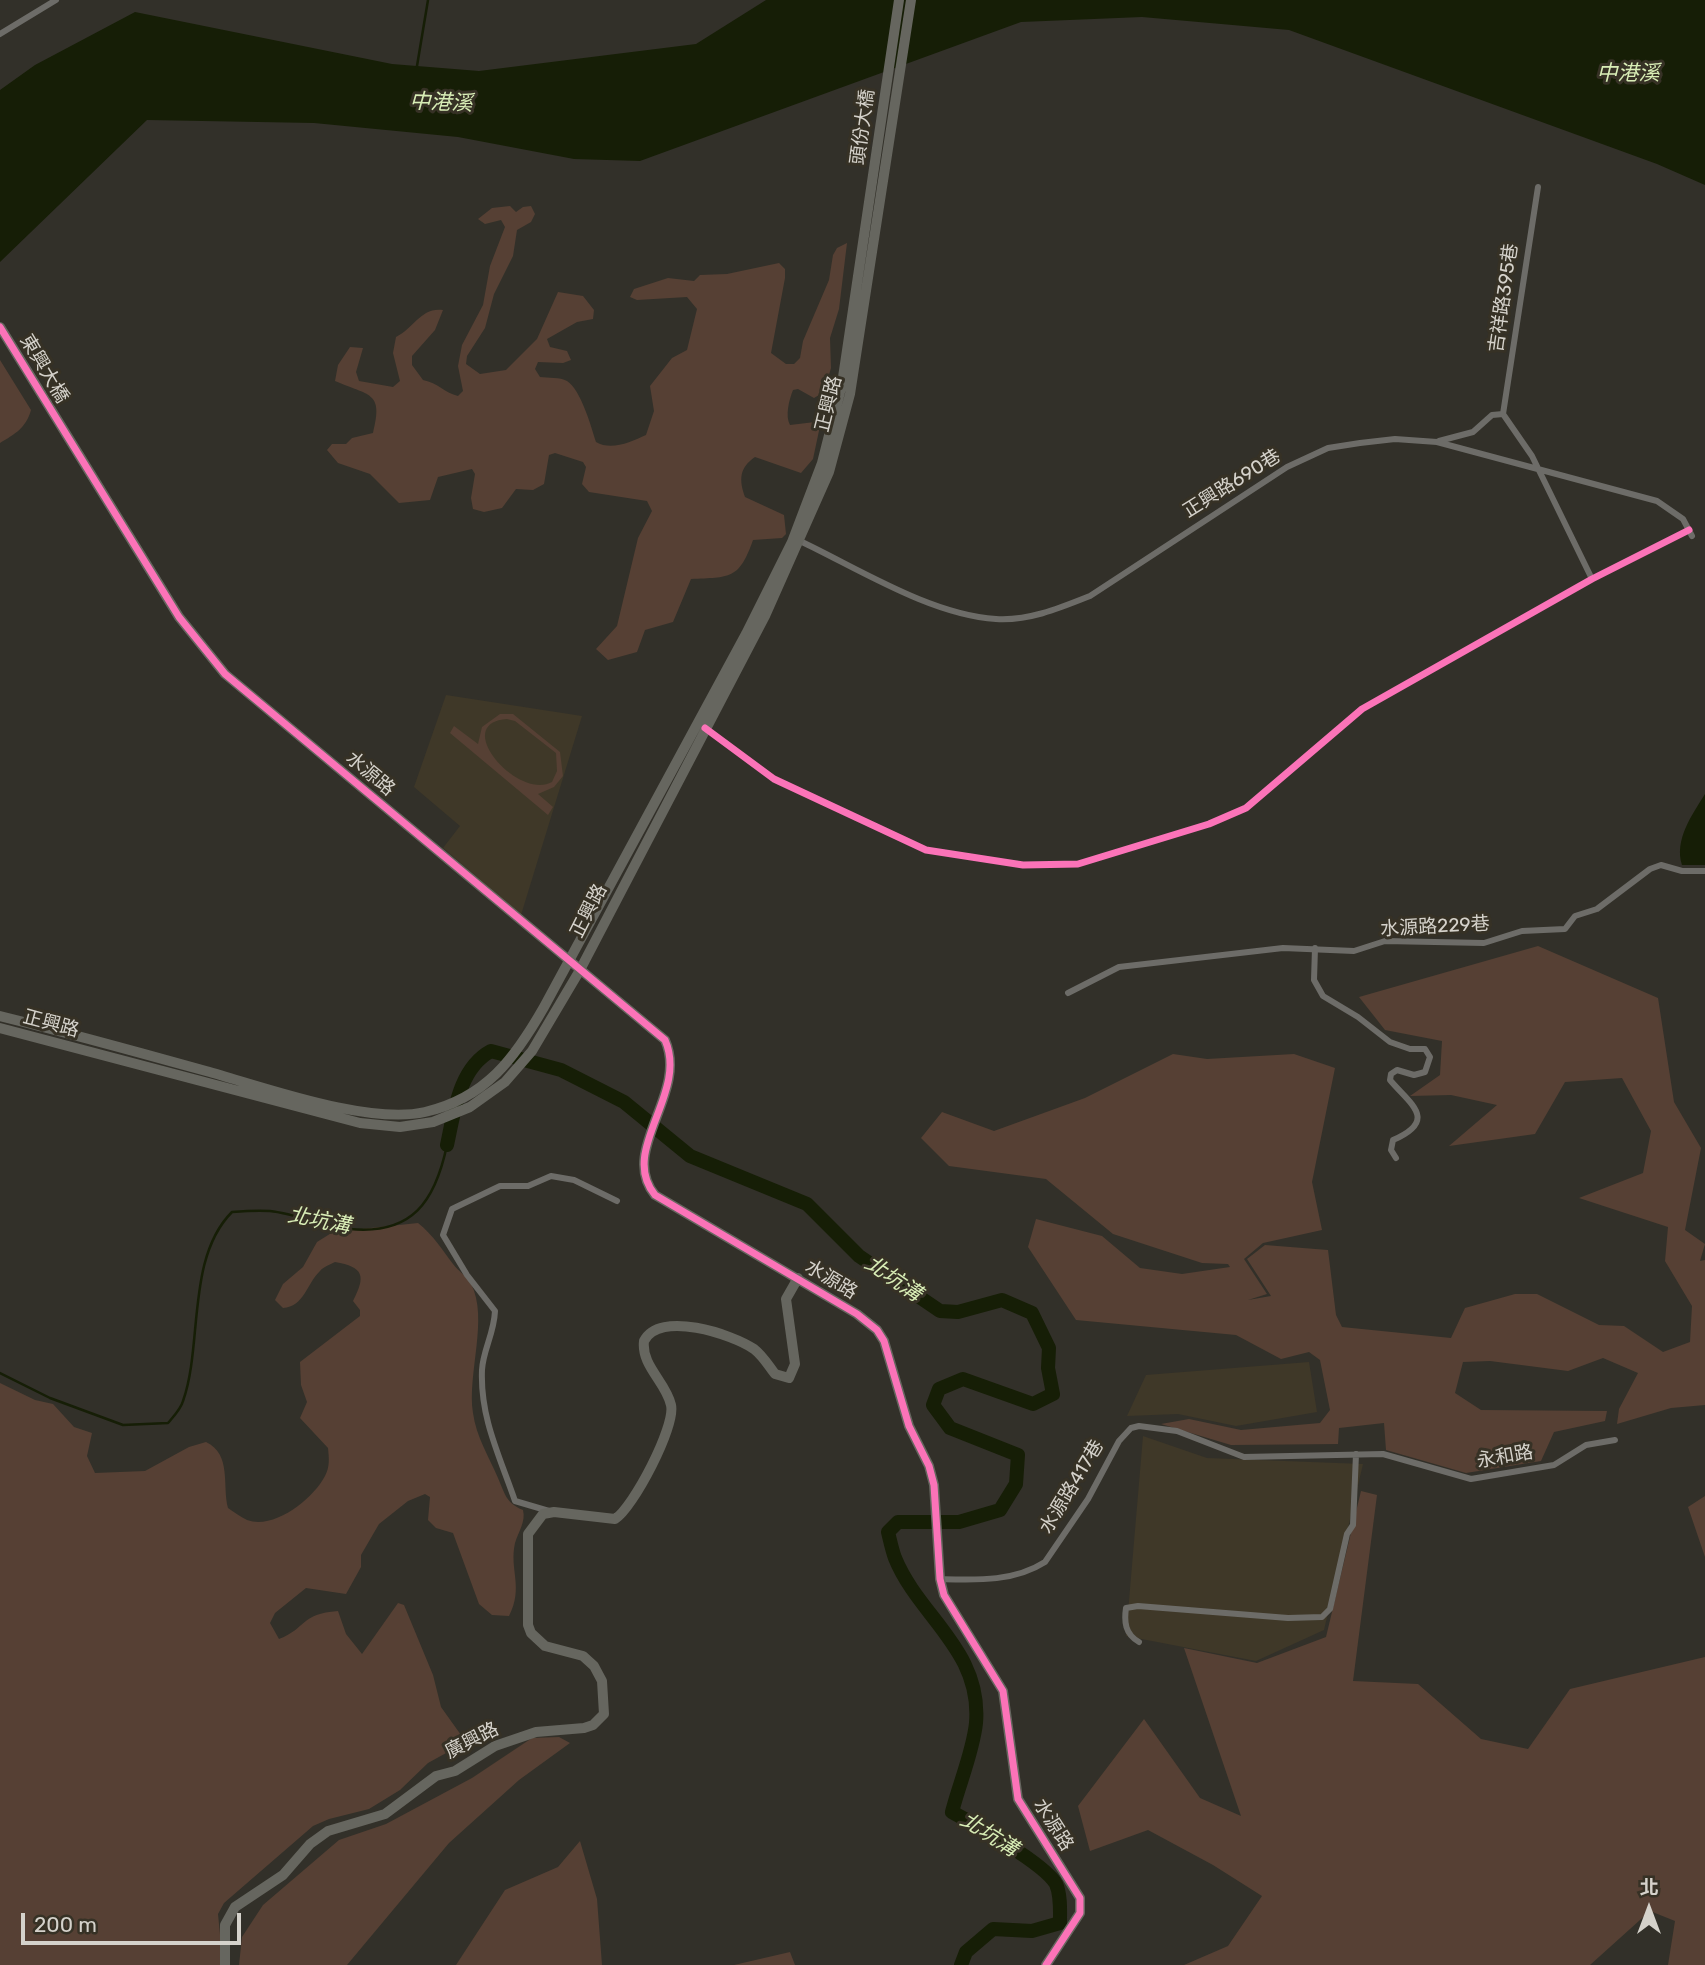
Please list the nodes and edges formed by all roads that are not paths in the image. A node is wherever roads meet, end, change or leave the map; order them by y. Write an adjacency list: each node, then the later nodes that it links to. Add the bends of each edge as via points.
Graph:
1 (56, 0): 4 (street)
2 (899, 0): 7 (street, 頭份大橋)
3 (911, 0): 6 (street, 頭份大橋)
4 (0, 34)
5 (1538, 187): 9 (street, 吉祥路395巷)
6 (873, 257): 14 (street, 正興路, via 850,394 829,472)
7 (862, 259): 18 (street, 正興路, via 842,384 822,463 792,542)
8 (0, 327): 10 (street, 東興大橋)
9 (1503, 414): 11 (street, via 1492,415 1473,432); 12 (street)
10 (61, 427): 18 (street, 水源路, via 179,617 225,674)
11 (1437, 442): 12 (street, 正興路690巷); 14 (street, 正興路690巷, via 1395,439 1328,448 1287,467 1090,596 1020,618 969,616 931,603)
12 (1538, 469): 13 (street, 正興路690巷, via 1657,501 1683,519); 15 (street)
13 (1692, 536)
14 (800, 541): 19 (street, 正興路)
15 (1592, 579)
16 (1705, 871): 17 (street, 水源路229巷, via 1661,865 1650,869 1597,909 1575,916 1565,929 1522,931 1485,943 1410,940 1385,941 1354,951)
17 (1315, 948): 20 (street, 水源路229巷, via 1119,967); 24 (street, via 1314,980 1323,996 1390,1042 1425,1049 1430,1057 1425,1072 1414,1075 1397,1070 1391,1074 1390,1080 1416,1109 1417,1121 1409,1133 1393,1140 1391,1150)
18 (569, 962): 19 (street, 水源路); 23 (street, 正興路)
19 (580, 970): 23 (street, 正興路, via 532,1051); 26 (street, 水源路, via 664,1040 670,1064 668,1087 643,1168 655,1195)
20 (1068, 993)
21 (0, 1016): 23 (street, 正興路, via 257,1086 393,1117 425,1112 452,1101)
22 (0, 1028): 23 (street, 正興路, via 360,1123 400,1127 433,1122 470,1107 505,1082)
23 (514, 1065)
24 (1396, 1158)
25 (617, 1201): 29 (street, via 574,1180 551,1176 528,1186 500,1186 449,1215 443,1235 495,1311 494,1332 482,1367 494,1451 515,1501)
26 (798, 1278): 29 (street, via 786,1299 795,1364 789,1378 775,1374 764,1358 733,1338 698,1327 663,1327 651,1332 644,1341 644,1352 672,1408 644,1479 623,1514 615,1519); 30 (street, 水源路, via 857,1314 884,1341 909,1426 934,1485)
27 (1615, 1440): 28 (street, 永和路, via 1586,1445 1554,1465 1471,1479 1383,1454)
28 (1356, 1454): 30 (street, 水源路417巷, via 1244,1457 1177,1431 1131,1428 1118,1441 1088,1499 1045,1562 1002,1578); 31 (street, via 1353,1525 1330,1609 1322,1617 1126,1608 1124,1623 1130,1637)
29 (554, 1512): 32 (street, 廣興路, via 543,1514 528,1534 528,1625 545,1646 583,1656 594,1666 604,1692 604,1714 584,1728 536,1732 495,1746 455,1771 436,1776 385,1814 328,1831 283,1875 234,1907 225,1925)
30 (940, 1579): 33 (street, 水源路, via 944,1595 1003,1690 1018,1799 1080,1898 1080,1913)
31 (1139, 1642)
32 (225, 1965)
33 (1046, 1965)

